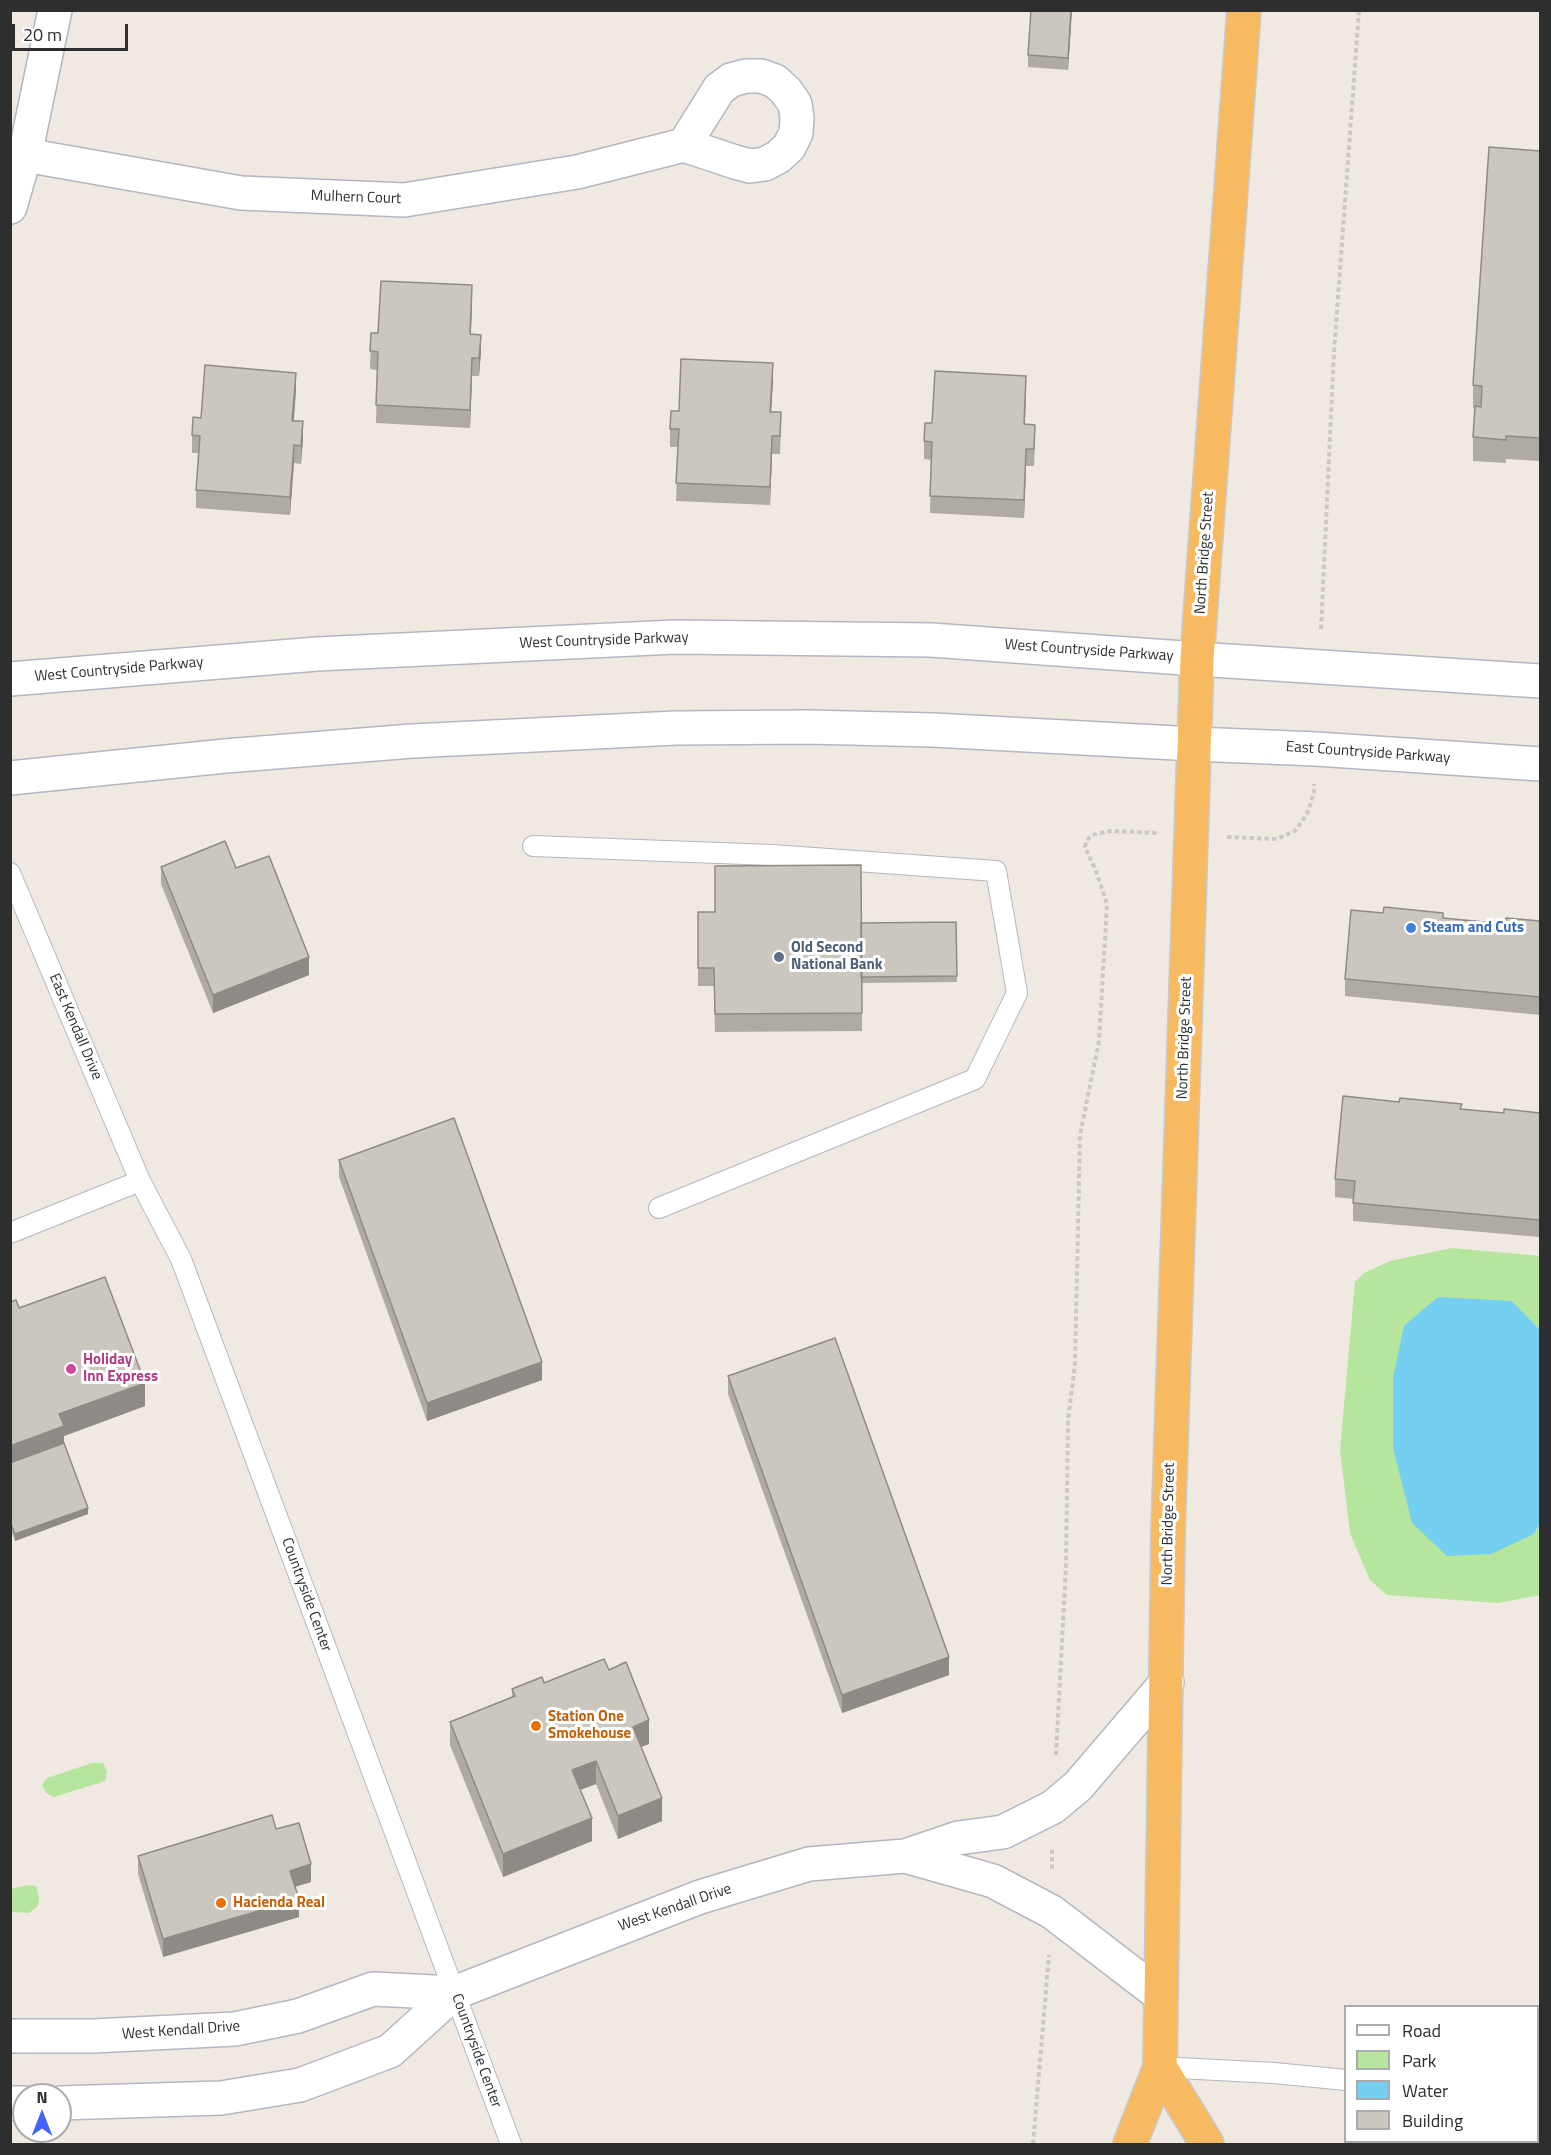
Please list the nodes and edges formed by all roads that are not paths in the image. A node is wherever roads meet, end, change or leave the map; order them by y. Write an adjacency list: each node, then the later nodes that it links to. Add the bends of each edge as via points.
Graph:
1 (55, 10): 4 (street)
2 (1244, 10): 6 (highway, North Bridge Street)
3 (684, 145): 4 (street, Mulhern Court, via 577,172 404,200 241,193)
4 (25, 155): 5 (street)
5 (10, 207)
6 (1197, 659): 7 (street, West Countryside Parkway, via 931,640 675,637 317,654); 8 (street); 9 (highway, North Bridge Street)
7 (10, 679)
8 (1540, 681)
9 (1196, 744): 10 (street, East Countryside Parkway); 11 (street, via 933,730 676,728 412,741); 17 (highway, North Bridge Street, via 1168,1533)
10 (1540, 764)
11 (10, 778)
12 (533, 846): 15 (lane, via 772,855 996,871 1017,993 975,1079)
13 (10, 873): 14 (lane, East Kendall Drive)
14 (140, 1181): 16 (lane); 19 (lane, Countryside Center, via 181,1259)
15 (659, 1208)
16 (10, 1233)
17 (1167, 1682): 18 (street, West Kendall Drive, via 1078,1786 1053,1807 1003,1832 958,1838); 20 (highway, North Bridge Street)
18 (905, 1856): 19 (street, West Kendall Drive, via 809,1864 690,1901); 20 (street, West Kendall Drive, via 993,1881 1052,1912)
19 (454, 1993): 21 (street, West Kendall Drive, via 374,1989 298,2016 235,2030); 24 (street, West Kendall Drive, via 390,2051 300,2085 221,2098); 25 (lane, Countryside Center)
20 (1160, 1995): 22 (highway, North Bridge Street)
21 (10, 2036)
22 (1160, 2067): 23 (lane); 26 (highway, North Bridge Street); 27 (highway)
23 (1344, 2080)
24 (72, 2103)
25 (511, 2145)
26 (1130, 2145)
27 (1208, 2145)

